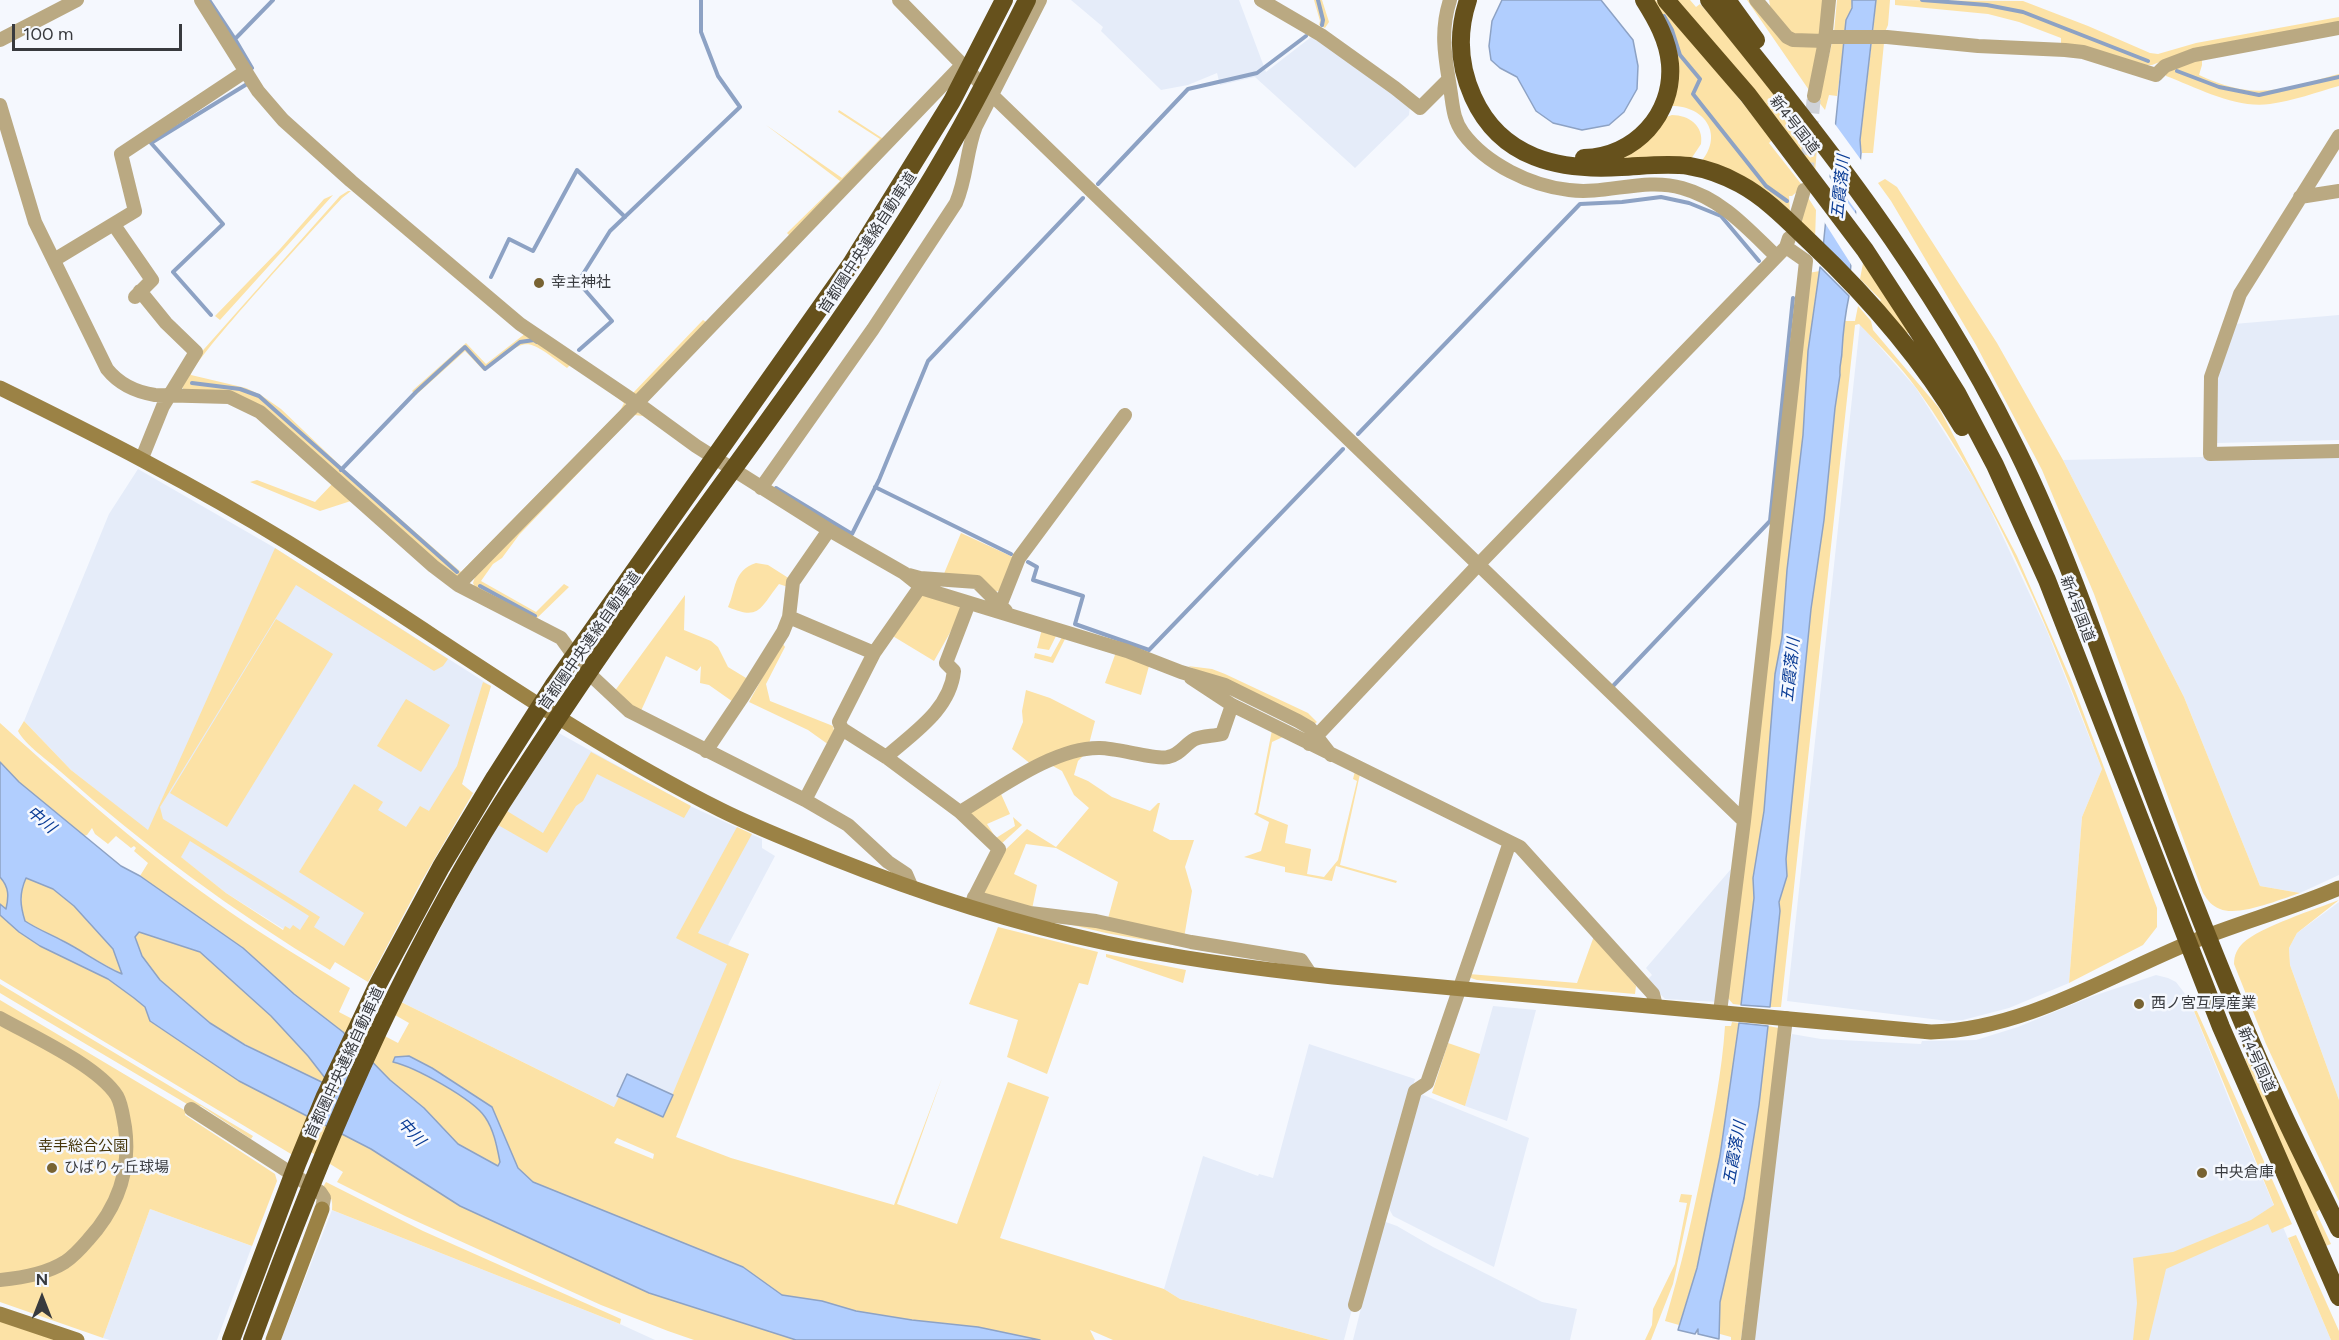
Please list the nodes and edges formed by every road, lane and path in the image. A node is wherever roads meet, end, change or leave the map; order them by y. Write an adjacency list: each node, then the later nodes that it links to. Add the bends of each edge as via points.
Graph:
1 (77, 0): 19 (street)
2 (201, 0): 21 (street)
3 (899, 0): 20 (street)
4 (1004, 0): 80 (highway, 首都圏中央連絡自動車道, bridge, via 952,101 851,264 553,686 441,867 376,988 325,1096)
5 (1027, 0): 81 (highway, 首都圏中央連絡自動車道, bridge, via 967,117 911,211 813,357 572,695 448,895 340,1114)
6 (1040, 0): 23 (street)
7 (1261, 0): 22 (street, via 1321,34 1420,108)
8 (1450, 0): 22 (street, via 1443,47)
9 (1468, 0): 25 (highway, via 1462,21 1461,51 1467,84)
10 (1479, 0): 25 (highway, via 1471,38)
11 (1644, 0): 25 (highway, via 1667,46 1668,96 1653,124 1624,149 1579,159 1551,153 1534,147 1508,129)
12 (1666, 0): 29 (highway, 新4号国道, via 1748,95)
13 (1709, 0): 28 (highway, 新4号国道)
14 (1727, 0): 28 (highway)
15 (1756, 0): 18 (street, via 1787,37)
16 (1829, 0): 18 (street)
17 (2339, 28): 18 (street, via 2194,55 2166,66 2156,75 2083,52 1881,37)
18 (1829, 38): 24 (street)
19 (0, 40)
20 (962, 66): 23 (street); 38 (street)
21 (246, 71): 33 (street, via 121,154 135,211); 38 (street, via 283,120 351,181 520,324)
22 (1447, 81): 34 (street, via 1462,132 1486,155 1528,180 1568,190 1680,187 1720,204)
23 (993, 96): 42 (street, via 972,136 963,187 956,203); 44 (street)
24 (1814, 96)
25 (1479, 98): 34 (highway, via 1484,118 1496,132 1511,144 1559,166 1667,164 1709,170 1744,186 1781,214)
26 (0, 105): 35 (street, via 35,222)
27 (2339, 136): 31 (street)
28 (1820, 139): 65 (highway, 新4号国道, via 1902,253 1963,350 2040,496)
29 (1810, 186): 32 (street); 45 (highway, 新4号国道, via 1864,250 1957,393 1995,465)
30 (2339, 191): 31 (street)
31 (2300, 197): 40 (street, via 2240,294 2218,356 2211,377 2210,454)
32 (1795, 220)
33 (114, 225): 35 (street); 37 (street, via 152,280 137,294 196,352)
34 (1790, 245): 44 (street); 45 (highway, via 1871,303 1921,365 1952,411); 60 (street, via 1806,261)
35 (54, 260): 37 (street, via 113,377 144,393)
36 (0, 388): 41 (street)
37 (171, 394): 41 (street); 47 (street, via 229,397 260,412)
38 (637, 403): 42 (street); 47 (street)
39 (1125, 415): 49 (street, via 1019,558)
40 (2339, 451)
41 (142, 458): 62 (street, via 288,542 628,760 724,812)
42 (761, 488): 43 (street)
43 (829, 530): 46 (street); 50 (street, via 793,582)
44 (1479, 564): 55 (street); 60 (street)
45 (2047, 580): 66 (highway, 新4号国道)
46 (923, 583): 48 (street); 49 (street, via 977,582 995,598); 51 (street)
47 (458, 585): 56 (street, via 561,638 582,667 629,711)
48 (969, 603): 49 (street); 57 (street, via 946,663 954,671 945,698 935,714)
49 (999, 609): 52 (street)
50 (789, 617): 51 (street); 56 (street)
51 (874, 652): 54 (street, via 839,722)
52 (1181, 672): 53 (street); 55 (street, via 1226,685 1298,720)
53 (1232, 705): 55 (street); 59 (street, via 1222,734 1194,740 1167,758 1116,748 1075,751 1029,771)
54 (842, 729): 57 (street); 58 (street)
55 (1312, 740): 61 (street, via 1331,755)
56 (706, 751): 58 (street)
57 (886, 757): 59 (street)
58 (805, 800): 62 (street, via 848,825 906,874)
59 (960, 812): 64 (street, via 999,849)
60 (1744, 821): 69 (street)
61 (1510, 842): 67 (street); 68 (street, via 1520,847 1653,994)
62 (912, 888): 64 (street)
63 (2339, 888): 65 (street)
64 (972, 902): 67 (street, via 1064,933 1162,954 1236,966)
65 (2207, 936): 66 (street); 74 (highway, 新4号国道, via 2278,1102)
66 (2187, 944): 70 (street, via 2110,979 1985,1026 1931,1032); 76 (highway, 新4号国道)
67 (1460, 990): 68 (street); 77 (street, via 1427,1083 1415,1091)
68 (1656, 1006): 69 (street)
69 (1727, 1013): 70 (street)
70 (1780, 1017): 83 (street)
71 (0, 1018): 75 (street, via 108,1085 118,1098 127,1144 120,1193 103,1224 83,1246 66,1262 45,1271)
72 (191, 1109): 73 (street, via 320,1192 324,1198)
73 (322, 1209): 82 (street)
74 (2339, 1229)
75 (0, 1280)
76 (2339, 1297)
77 (1355, 1305)
78 (0, 1314): 79 (street)
79 (77, 1340)
80 (231, 1340)
81 (252, 1340)
82 (273, 1340)
83 (1748, 1340)

